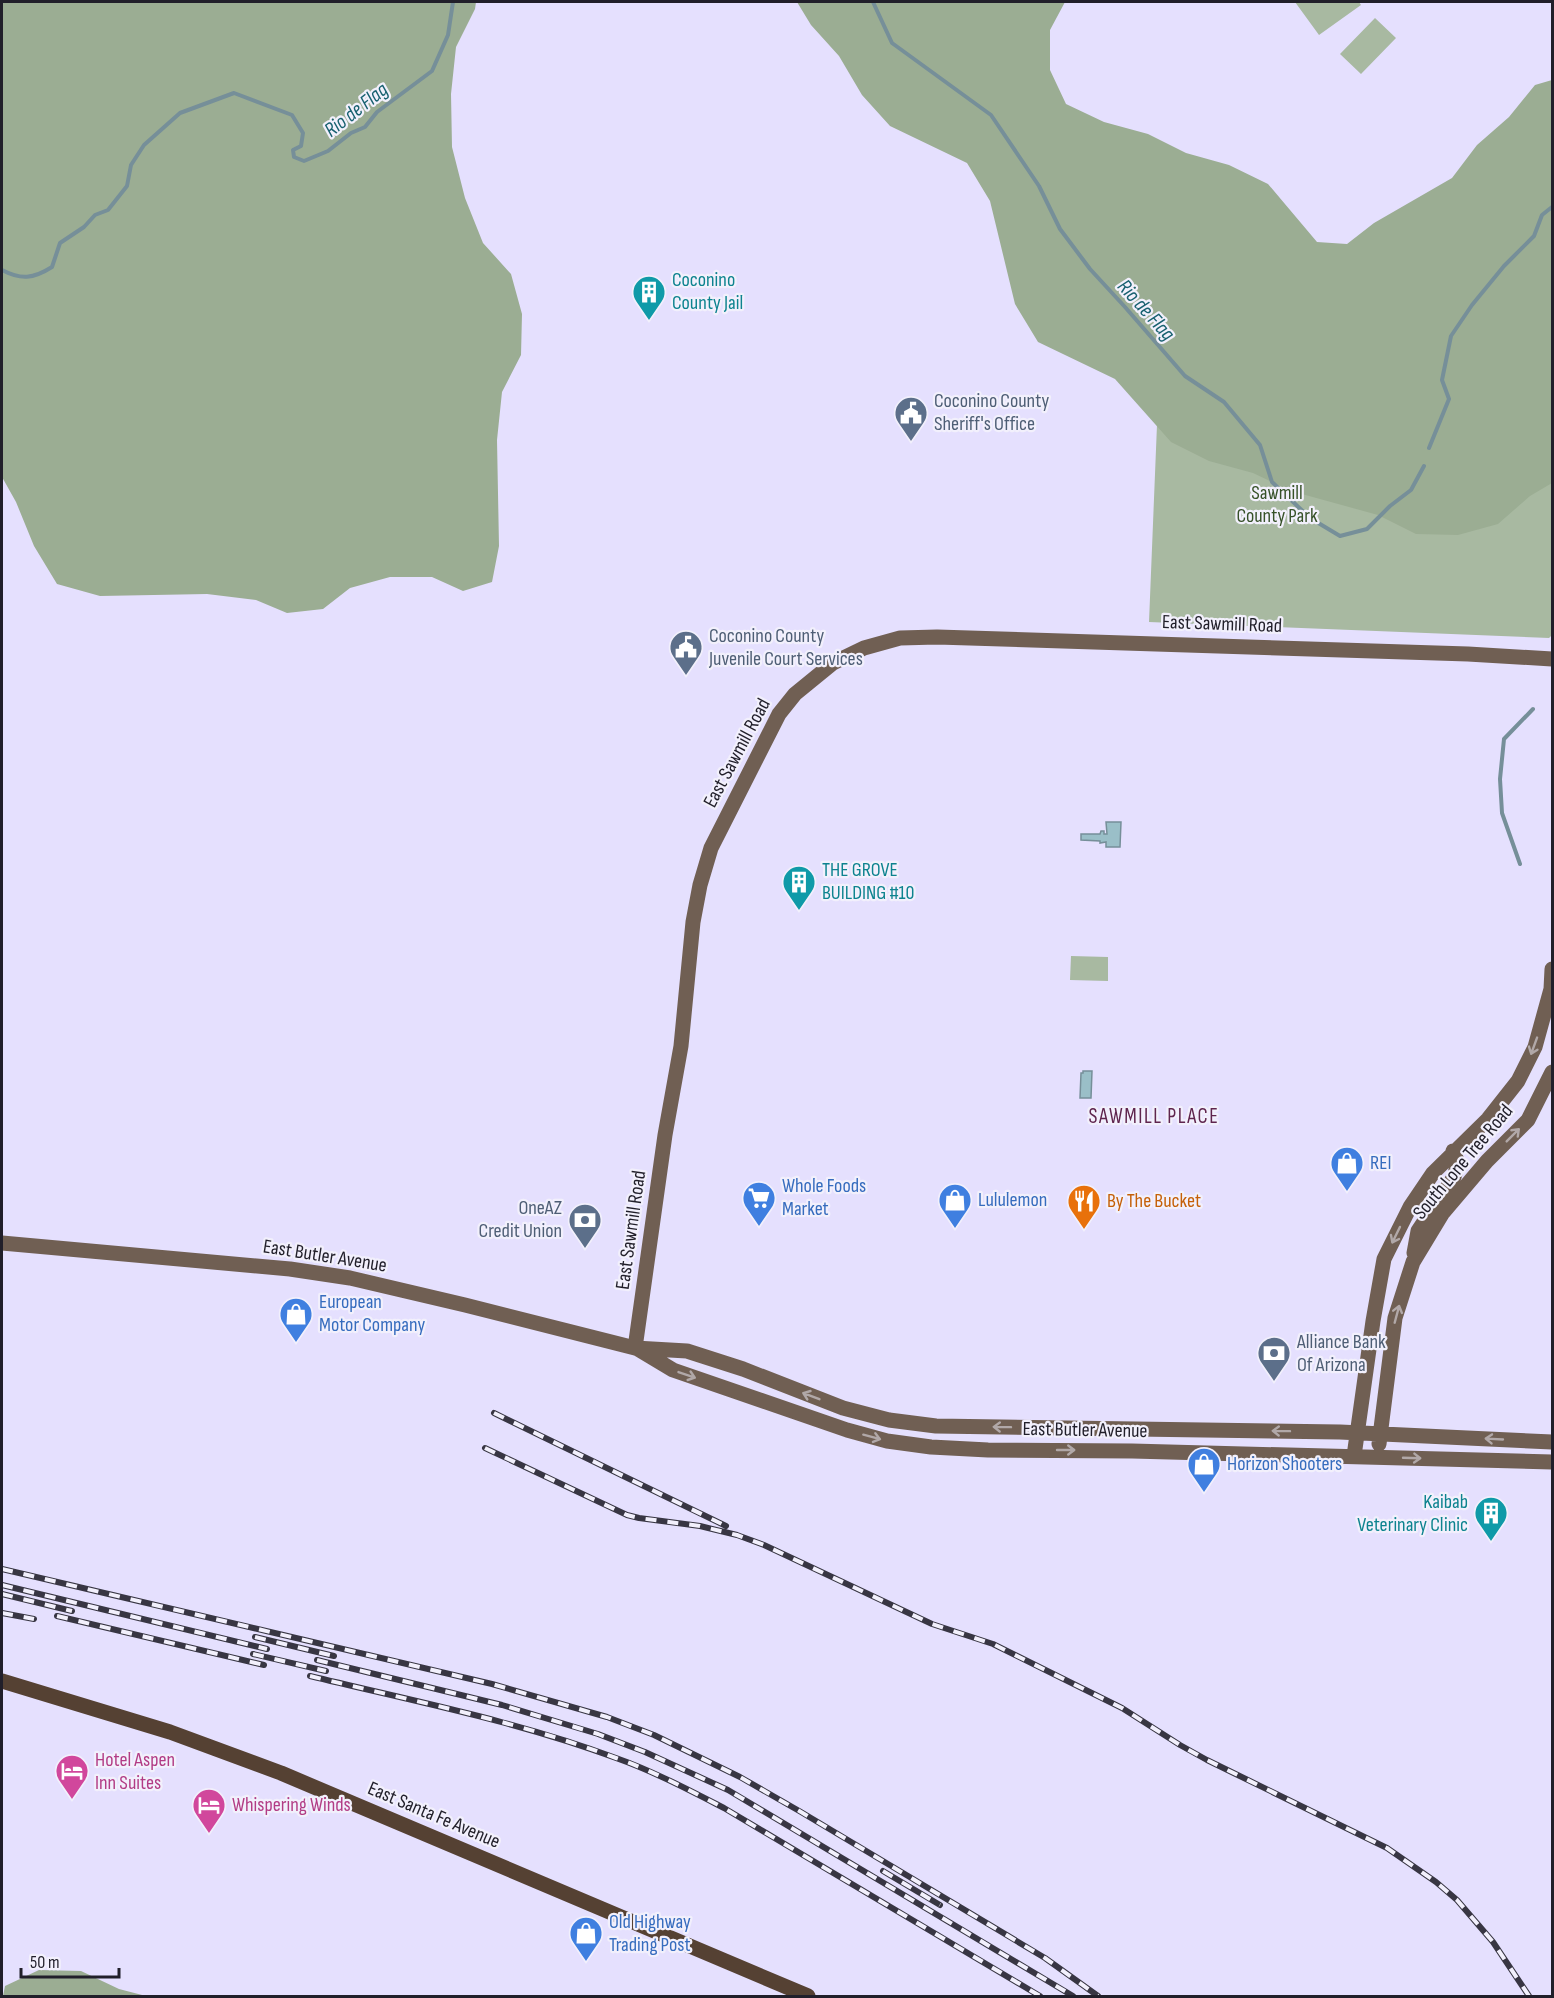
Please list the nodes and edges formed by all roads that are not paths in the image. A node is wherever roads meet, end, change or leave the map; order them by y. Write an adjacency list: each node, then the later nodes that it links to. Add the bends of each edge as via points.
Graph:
1 (1552, 659): 7 (main road, East Sawmill Road, via 937,637 900,639 864,648 833,663 795,694 779,714 711,848 700,885 681,1046)
2 (1552, 969): 4 (main road, South Lone Tree Road, one-way to 4, via 1551,989 1535,1047 1518,1081 1488,1119)
3 (1552, 1072): 6 (main road, South Lone Tree Road, one-way to 3, via 1442,1214 1528,1120)
4 (1453, 1151): 6 (main road, via 1458,1163 1454,1177 1419,1231); 8 (main road, South Lone Tree Road, one-way to 8, via 1410,1207 1384,1259)
5 (2, 1243): 7 (main road, East Butler Avenue, via 350,1278)
6 (1413, 1262): 9 (main road, South Lone Tree Road, one-way to 6, via 1395,1318)
7 (635, 1348): 8 (main road, East Butler Avenue, one-way to 7, via 936,1426 889,1420 843,1408 687,1351); 11 (main road, East Butler Avenue, one-way to 11, via 673,1370 886,1441 988,1450)
8 (1357, 1433): 9 (main road, East Butler Avenue); 11 (main road, South Lone Tree Road)
9 (1380, 1434): 10 (main road, East Butler Avenue, one-way to 9); 12 (main road, South Lone Tree Road)
10 (1552, 1442)
11 (1354, 1456): 12 (main road, East Butler Avenue)
12 (1377, 1456): 13 (main road, East Butler Avenue, one-way to 13)
13 (1552, 1462)
14 (2, 1681): 15 (main road, East Santa Fe Avenue, via 170,1732 282,1773)
15 (808, 1996)

